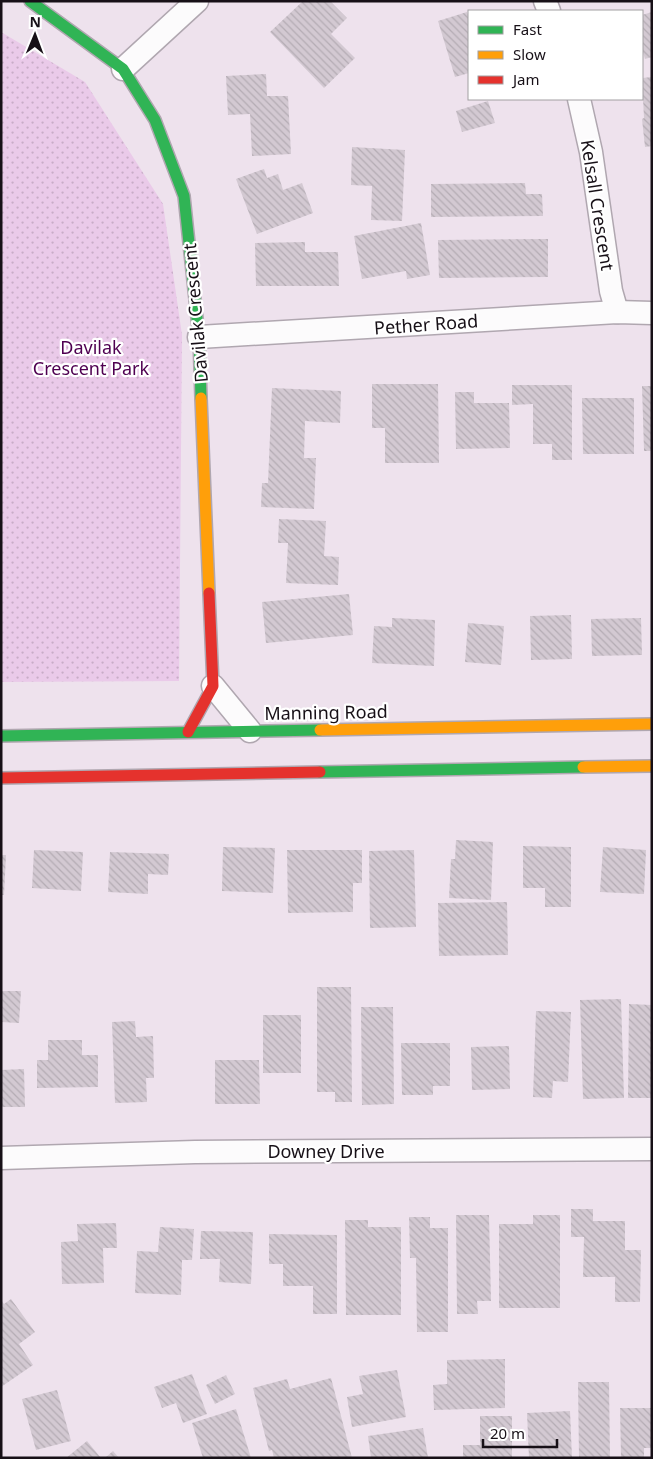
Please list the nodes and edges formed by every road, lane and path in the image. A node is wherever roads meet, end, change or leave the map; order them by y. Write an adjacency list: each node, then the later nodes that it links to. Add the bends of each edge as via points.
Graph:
1 (30, 1): 3 (main road, Davilak Crescent)
2 (197, 1): 3 (street)
3 (123, 69): 7 (main road, Davilak Crescent, via 155,120 184,196)
4 (579, 100): 5 (street, Kelsall Crescent)
5 (617, 312): 6 (street, Pether Road); 7 (street, Pether Road)
6 (652, 313)
7 (199, 336): 8 (main road, Davilak Crescent)
8 (213, 686): 10 (street); 11 (main road)
9 (652, 724): 10 (main road, Manning Road)
10 (250, 731): 11 (main road, Manning Road)
11 (188, 732): 12 (main road, Manning Road)
12 (1, 736)
13 (652, 766): 14 (main road)
14 (1, 778)
15 (652, 1149): 16 (street, Downey Drive, via 194,1152)
16 (1, 1158)

